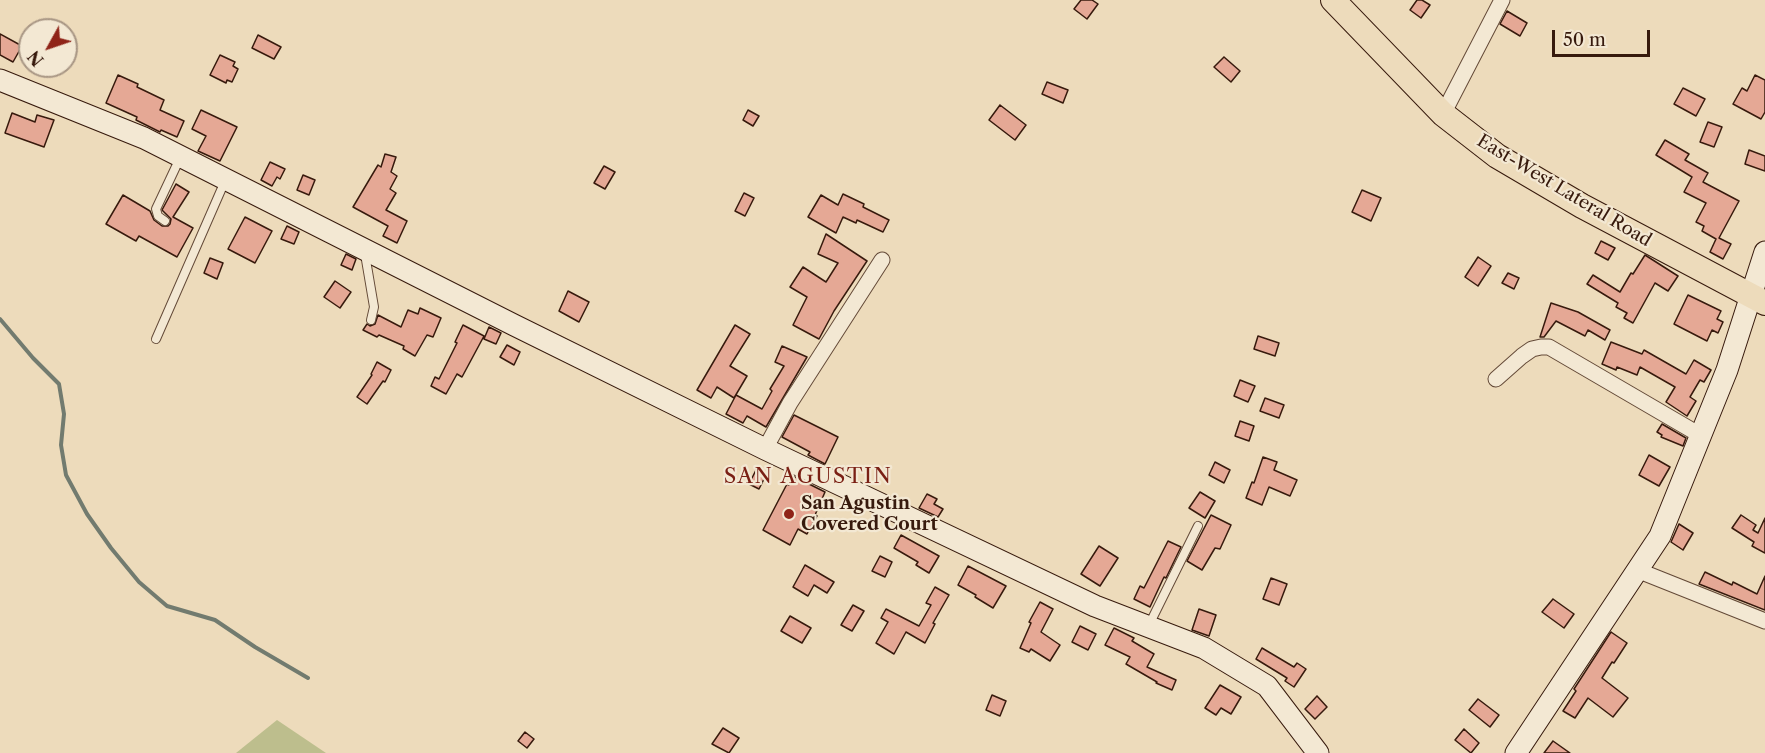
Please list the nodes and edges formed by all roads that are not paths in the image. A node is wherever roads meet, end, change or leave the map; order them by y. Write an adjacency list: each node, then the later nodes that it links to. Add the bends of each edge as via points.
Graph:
1 (1333, 0): 4 (main road, East-West Lateral Road)
2 (1502, 0): 4 (street)
3 (0, 80): 5 (street)
4 (1443, 114): 11 (main road, East-West Lateral Road, via 1497,156 1541,182)
5 (181, 156): 6 (street); 7 (lane, via 156,209)
6 (226, 179): 8 (street); 13 (lane)
7 (165, 221)
8 (364, 249): 12 (lane, via 374,307); 16 (street)
9 (1765, 252): 11 (street)
10 (882, 260): 16 (street)
11 (1758, 300): 15 (street)
12 (370, 320)
13 (156, 339)
14 (1496, 379): 15 (street, via 1533,349 1549,347)
15 (1700, 435): 18 (street, via 1660,536)
16 (765, 448): 20 (street, via 1095,606)
17 (1198, 526): 20 (lane)
18 (1637, 570): 19 (street); 22 (street)
19 (1765, 621)
20 (1148, 627): 21 (street, via 1204,648 1267,686)
21 (1318, 753)
22 (1516, 753)

